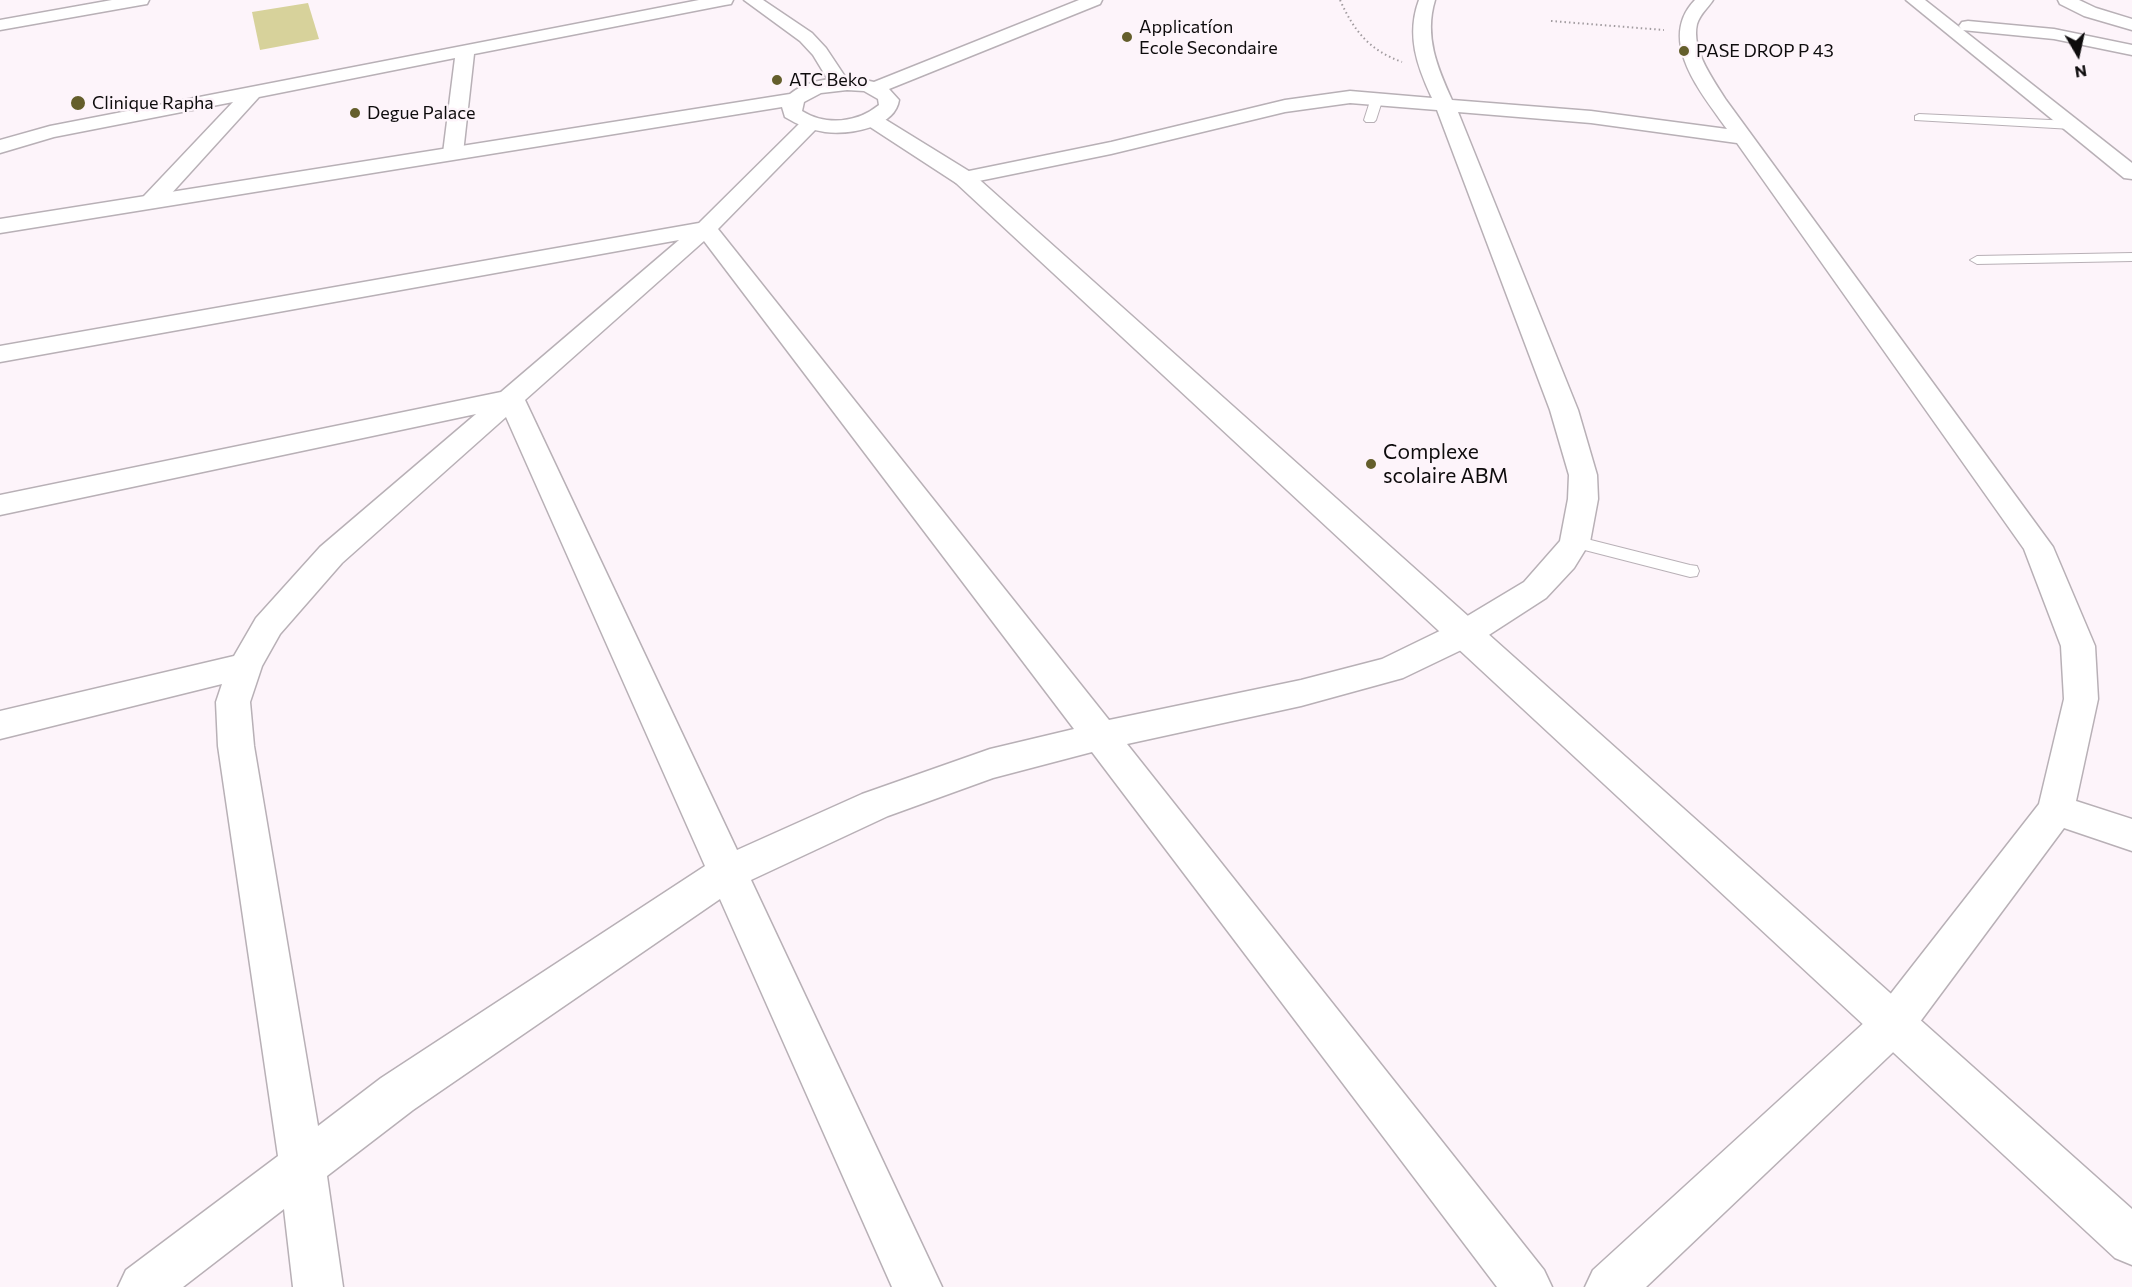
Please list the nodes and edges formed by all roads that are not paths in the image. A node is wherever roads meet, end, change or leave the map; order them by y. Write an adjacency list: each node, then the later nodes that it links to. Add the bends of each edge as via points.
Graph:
1 (141, 0): 10 (main road)
2 (725, 0): 14 (main road)
3 (752, 0): 15 (main road, via 806,37)
4 (1094, 0): 18 (main road)
5 (1427, 0): 19 (main road, via 1421,36 1430,72)
6 (1705, 0): 24 (main road, via 1688,21 1686,32 1695,62 1717,101)
7 (1914, 0): 23 (main road)
8 (1934, 0): 12 (main road)
9 (2066, 0): 11 (main road)
10 (0, 25)
11 (2132, 25)
12 (1968, 26): 13 (main road, via 2054,34); 27 (main road)
13 (2132, 50)
14 (465, 51): 16 (main road); 26 (main road)
15 (840, 84): 18 (main road); 20 (main road, via 805,92)
16 (252, 93): 25 (main road, via 50,132); 30 (main road)
17 (1377, 98): 19 (main road); 22 (lane); 29 (main road, via 1350,97 1284,106)
18 (873, 104): 20 (main road, via 835,126); 29 (main road)
19 (1445, 105): 24 (main road, via 1591,117); 38 (main road, via 1574,440 1583,475)
20 (802, 111): 26 (main road); 32 (main road)
21 (1919, 118): 23 (lane)
22 (1370, 120)
23 (2072, 125): 28 (main road)
24 (1745, 138): 44 (main road, via 2038,547 2078,646 2081,699)
25 (0, 147)
26 (453, 153): 30 (main road)
27 (2132, 155)
28 (2132, 173)
29 (964, 178): 40 (main road)
30 (152, 201): 31 (main road)
31 (0, 226)
32 (706, 228): 35 (main road); 36 (main road); 43 (main road)
33 (2132, 257): 34 (lane)
34 (1977, 260)
35 (0, 354)
36 (511, 398): 37 (main road); 41 (main road, via 331,555 268,626); 46 (main road)
37 (0, 505)
38 (1575, 542): 39 (lane); 40 (main road, via 1535,590)
39 (1690, 571)
40 (1466, 633): 43 (main road, via 1391,669 1301,693); 47 (main road)
41 (245, 666): 42 (main road); 48 (main road, via 233,702 236,746)
42 (0, 725)
43 (1101, 736): 46 (main road, via 990,764 885,802); 53 (main road)
44 (2056, 810): 45 (main road); 47 (main road)
45 (2132, 835)
46 (728, 872): 48 (main road, via 397,1094); 52 (main road)
47 (1893, 1024): 49 (main road); 54 (main road)
48 (302, 1166): 50 (main road); 51 (main road)
49 (2132, 1241)
50 (143, 1287)
51 (318, 1287)
52 (917, 1287)
53 (1527, 1287)
54 (1610, 1287)

